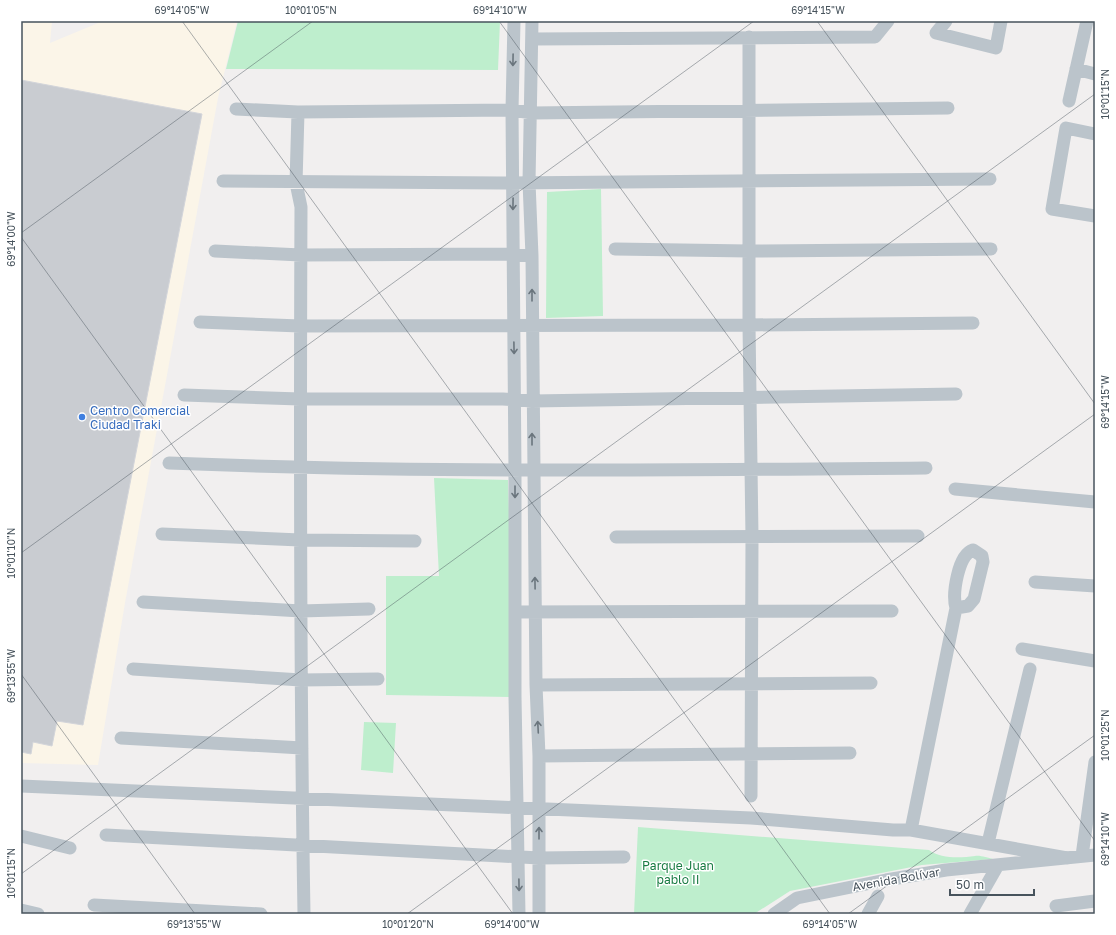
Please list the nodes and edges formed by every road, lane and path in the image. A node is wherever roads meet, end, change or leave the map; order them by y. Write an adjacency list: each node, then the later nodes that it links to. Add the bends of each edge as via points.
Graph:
1 (514, 21): 15 (street, one-way to 15)
2 (532, 21): 8 (street)
3 (888, 21): 7 (street, via 875,37)
4 (946, 21): 5 (street, via 936,33 996,48)
5 (1001, 21)
6 (1087, 21): 9 (street)
7 (749, 37): 8 (street); 14 (street)
8 (532, 39): 17 (street)
9 (1076, 69): 10 (street); 11 (street)
10 (1095, 74)
11 (1069, 101)
12 (948, 108): 14 (street)
13 (236, 109): 16 (street)
14 (750, 109): 17 (street); 20 (street)
15 (512, 110): 16 (street); 17 (street); 24 (street)
16 (298, 112): 23 (street)
17 (532, 113): 22 (street)
18 (1095, 134): 25 (street, via 1066,128 1052,209)
19 (990, 179): 20 (street)
20 (751, 180): 22 (street); 29 (street)
21 (223, 181): 23 (street)
22 (529, 182): 24 (street); 32 (street)
23 (296, 183): 24 (street); 31 (street, via 301,207)
24 (513, 183): 30 (street, one-way to 30)
25 (1095, 216)
26 (615, 249): 29 (street)
27 (991, 249): 29 (street)
28 (215, 251): 31 (street)
29 (749, 251): 37 (street)
30 (512, 254): 31 (street); 32 (street); 36 (street)
31 (301, 255): 38 (street)
32 (532, 256): 35 (street, one-way to 32)
33 (200, 322): 38 (street)
34 (973, 323): 37 (street)
35 (532, 324): 36 (street); 37 (street); 44 (street)
36 (513, 325): 38 (street); 43 (street, one-way to 43)
37 (749, 325): 41 (street)
38 (300, 326): 42 (street)
39 (956, 394): 41 (street)
40 (184, 395): 42 (street)
41 (750, 397): 44 (street); 49 (street)
42 (300, 399): 43 (street); 46 (street)
43 (514, 399): 44 (street); 50 (street)
44 (532, 401): 48 (street, one-way to 44)
45 (169, 463): 46 (street)
46 (300, 468): 50 (street); 57 (street)
47 (926, 468): 49 (street)
48 (532, 470): 49 (street); 50 (street); 68 (street, one-way to 48)
49 (750, 470): 56 (street)
50 (515, 471): 67 (street, one-way to 67)
51 (955, 489): 52 (street)
52 (1095, 502)
53 (162, 534): 57 (street)
54 (918, 536): 56 (street)
55 (616, 537): 56 (street)
56 (752, 537): 65 (street)
57 (300, 540): 58 (street); 64 (street)
58 (415, 541)
59 (1035, 582): 60 (street)
60 (1095, 586)
61 (143, 602): 64 (street)
62 (956, 608): 89 (street)
63 (370, 609): 64 (street)
64 (301, 611): 74 (street)
65 (752, 611): 66 (street); 68 (street); 76 (street)
66 (892, 611)
67 (515, 612): 68 (street); 87 (street, via 514,696)
68 (536, 612): 77 (street)
69 (1022, 649): 70 (street)
70 (1095, 661)
71 (133, 669): 74 (street)
72 (1030, 669): 92 (street)
73 (378, 679): 74 (street)
74 (301, 680): 79 (street)
75 (871, 683): 76 (street)
76 (752, 684): 77 (street); 81 (street)
77 (536, 685): 82 (street, one-way to 77)
78 (121, 738): 79 (street)
79 (302, 748): 86 (street)
80 (850, 753): 81 (street)
81 (752, 754): 82 (street); 85 (street)
82 (539, 756): 88 (street)
83 (1095, 762): 96 (street)
84 (21, 786): 86 (street)
85 (751, 796)
86 (302, 799): 87 (street); 93 (street)
87 (518, 807): 88 (street); 97 (street)
88 (539, 808): 89 (street, via 751,818); 99 (street, one-way to 88)
89 (911, 830): 92 (street)
90 (106, 835): 93 (street)
91 (21, 836): 94 (street)
92 (988, 843): 100 (street)
93 (303, 846): 97 (street); 109 (street)
94 (70, 848)
95 (1095, 855): 96 (street, Avenida Bolívar)
96 (1082, 856): 100 (street, Avenida Bolívar)
97 (519, 857): 99 (street); 110 (street, one-way to 110)
98 (624, 857): 99 (street)
99 (539, 858): 111 (street)
100 (1067, 858): 101 (street, Avenida Bolívar)
101 (998, 865): 112 (street, Avenida Bolívar, via 946,870 797,898); 114 (street)
102 (878, 896): 113 (street)
103 (1095, 901): 105 (street)
104 (94, 905): 108 (street)
105 (1056, 906)
106 (21, 910): 107 (street)
107 (38, 914)
108 (261, 914)
109 (304, 914)
110 (519, 914)
111 (539, 914)
112 (774, 914)
113 (868, 914)
114 (970, 914)

